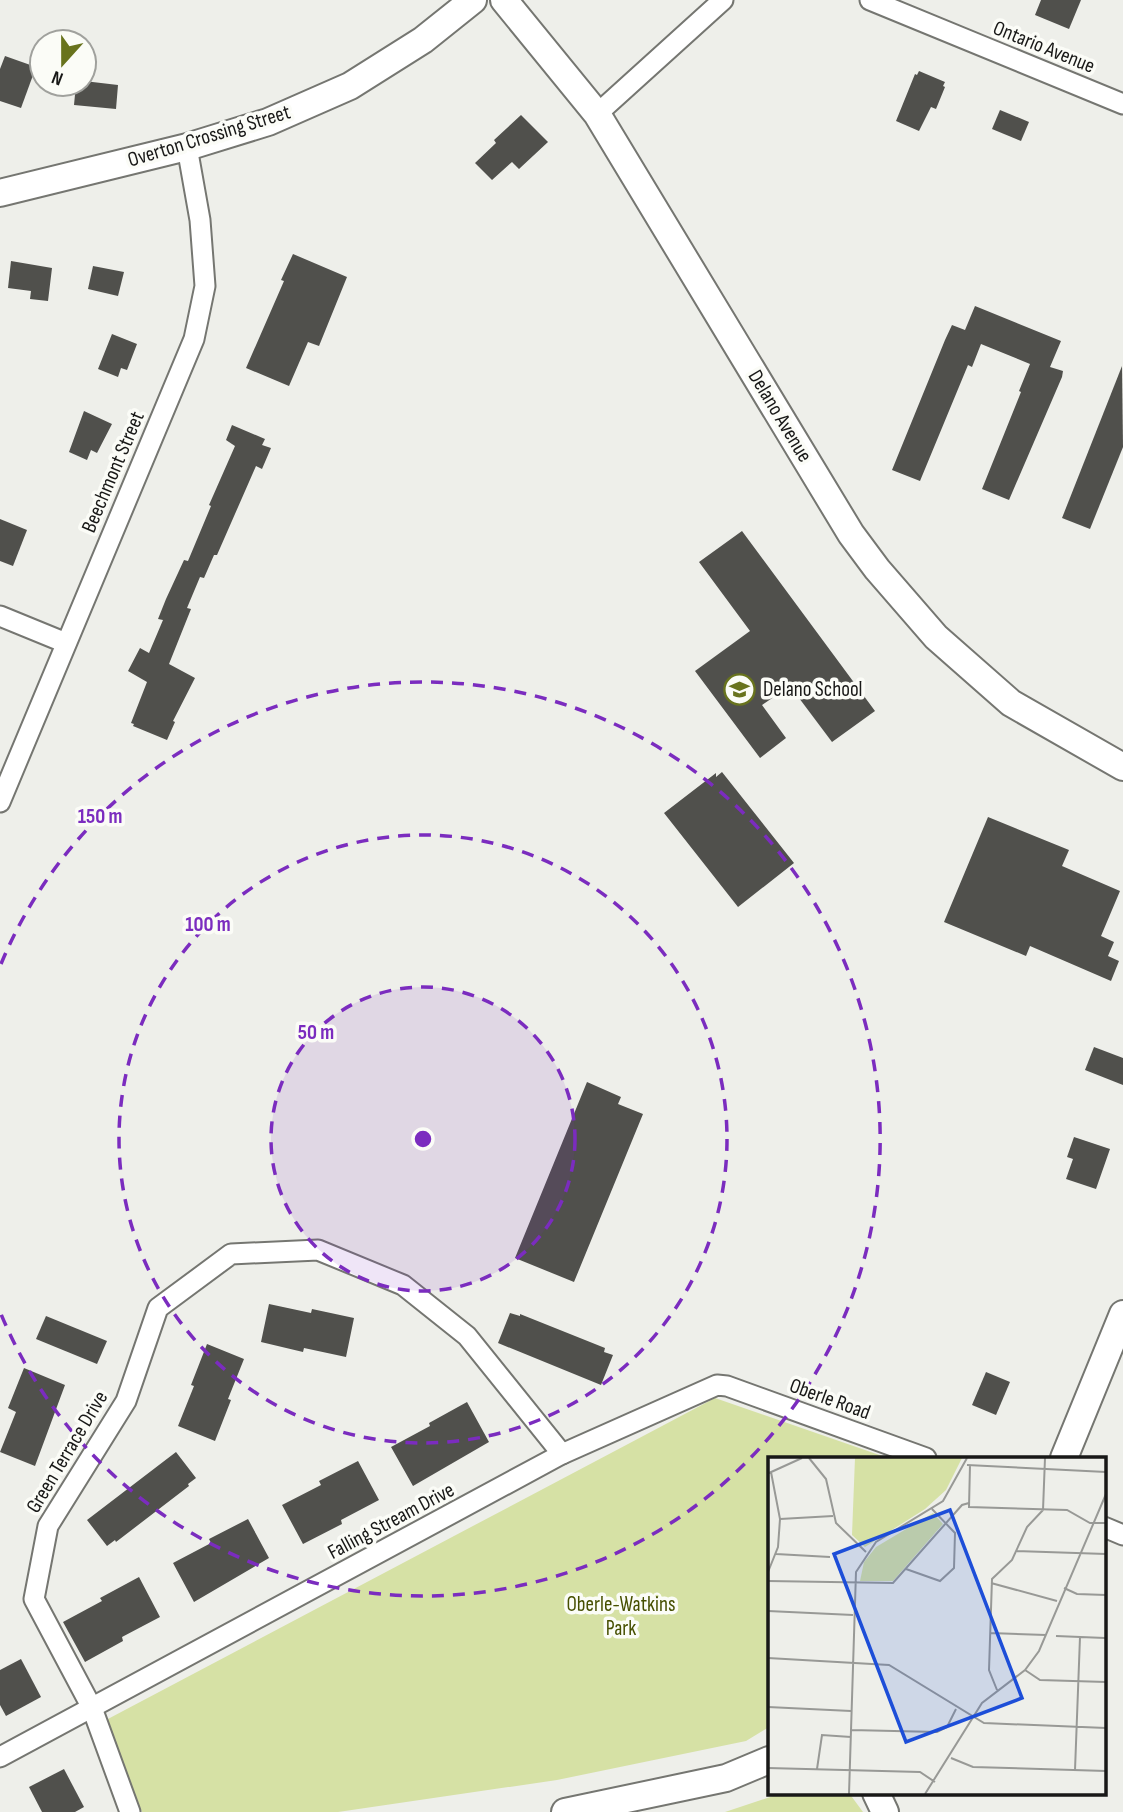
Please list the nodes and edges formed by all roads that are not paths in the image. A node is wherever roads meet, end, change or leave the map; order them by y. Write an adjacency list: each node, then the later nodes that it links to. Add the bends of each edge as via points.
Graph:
1 (473, 0): 7 (main road, Overton Crossing Street, via 423,40 350,86 268,122)
2 (503, 0): 6 (main road, Delano Avenue)
3 (723, 0): 6 (street)
4 (870, 0): 5 (street, Ontario Avenue)
5 (1123, 104)
6 (597, 114): 11 (main road, Delano Avenue, via 851,534 877,569 936,637 1011,702)
7 (187, 147): 8 (main road, Overton Crossing Street); 10 (street, Beechmont Street, via 200,220 205,286 194,339)
8 (0, 193)
9 (0, 615): 10 (street)
10 (66, 643): 12 (street, Beechmont Street)
11 (1123, 767)
12 (0, 802)
13 (1123, 1314): 17 (main road)
14 (717, 1385): 15 (street, Falling Stream Drive); 16 (street, Oberle Road)
15 (562, 1454): 20 (street, Falling Stream Drive); 20 (street, Green Terrace Drive, via 467,1336 403,1284 317,1250 230,1254 158,1308 126,1401 48,1526 34,1599)
16 (923, 1457)
17 (1064, 1457)
18 (1106, 1528): 19 (street)
19 (1123, 1535)
20 (92, 1708): 21 (street, Falling Stream Drive); 24 (street, Green Terrace Drive)
21 (0, 1757)
22 (768, 1760): 25 (main road, via 726,1778)
23 (876, 1794): 26 (main road)
24 (130, 1812)
25 (565, 1812)
26 (885, 1812)

